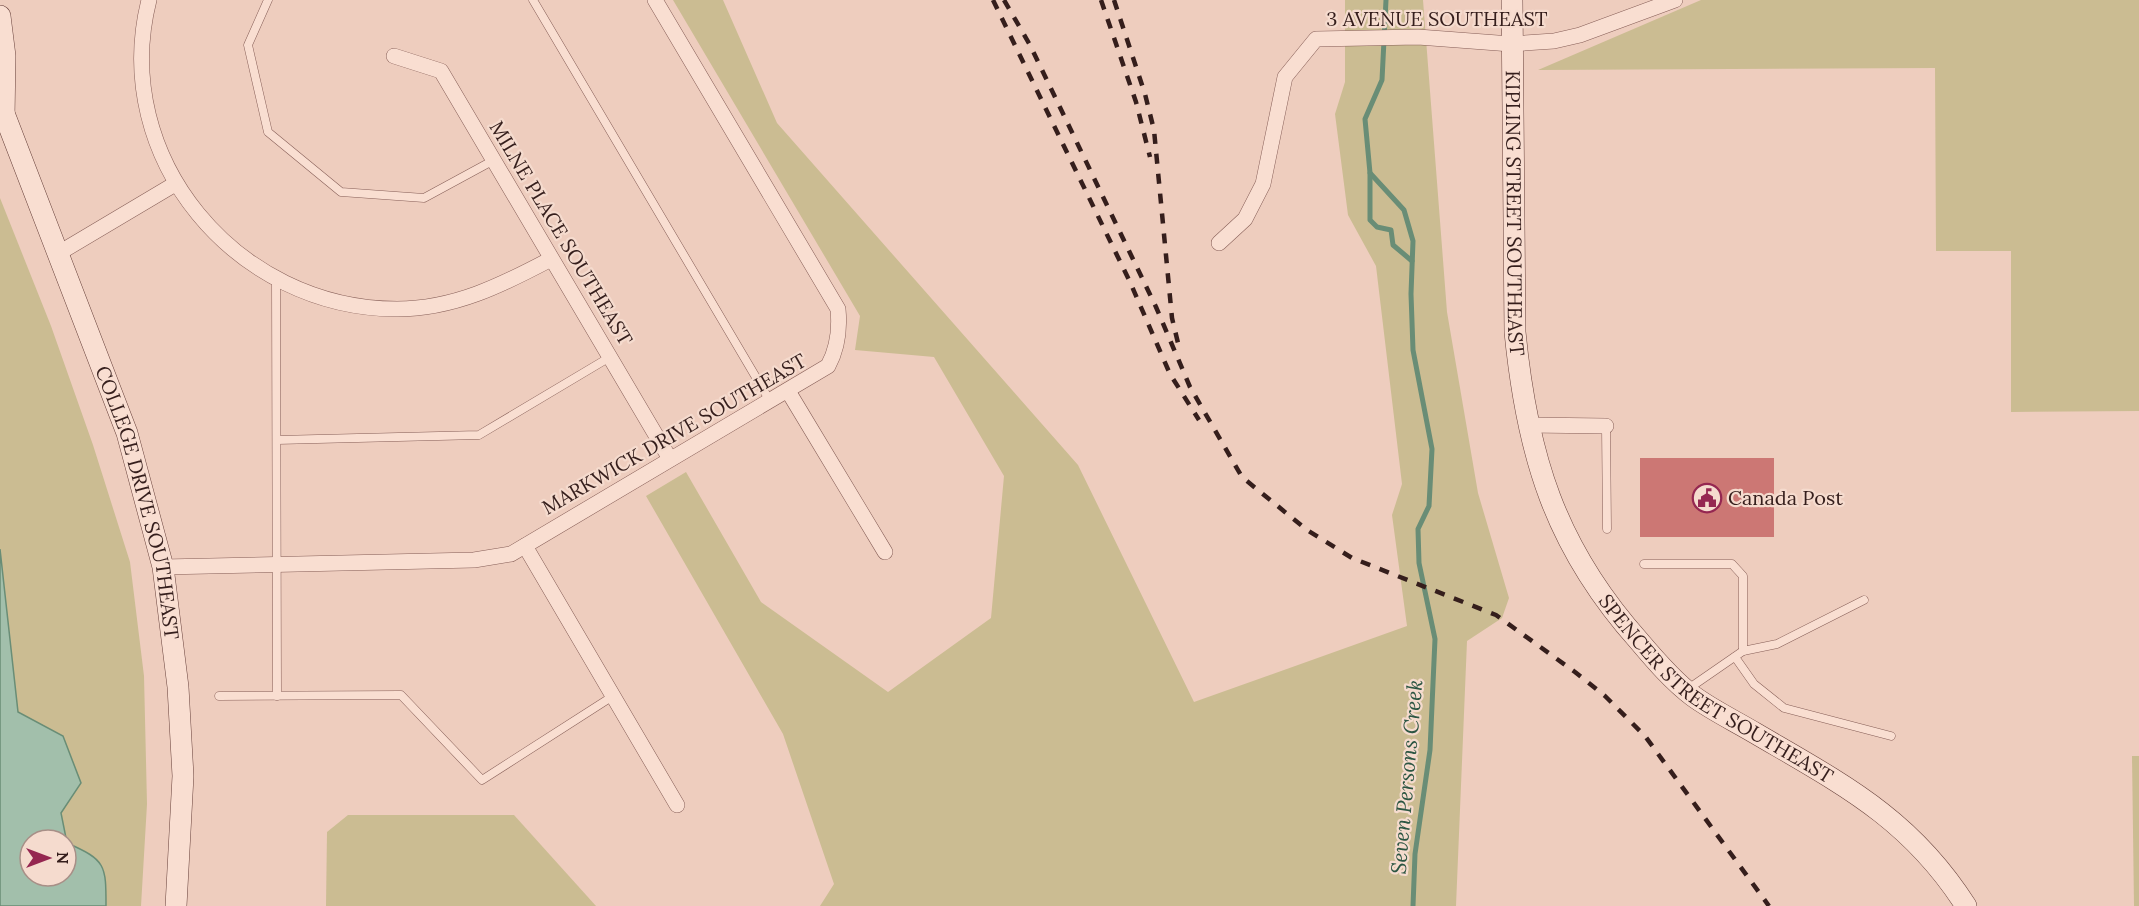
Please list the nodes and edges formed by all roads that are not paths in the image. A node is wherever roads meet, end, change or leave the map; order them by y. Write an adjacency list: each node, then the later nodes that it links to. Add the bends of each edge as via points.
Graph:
1 (149, 0): 12 (street, via 142,55 146,104)
2 (268, 0): 11 (lane, via 248,45 268,132 341,192 424,198)
3 (533, 0): 19 (lane)
4 (656, 0): 18 (street, MARKWICK DRIVE SOUTHEAST, via 837,309 839,335 828,366)
5 (1512, 0): 8 (street, KIPLING STREET SOUTHEAST)
6 (1675, 0): 8 (street, 3 AVENUE SOUTHEAST, via 1580,35)
7 (0, 16): 10 (street, COLLEGE DRIVE SOUTHEAST, via 5,56)
8 (1511, 44): 13 (street, 3 AVENUE SOUTHEAST, via 1418,37 1316,39 1285,78 1263,184 1245,219); 20 (street, KIPLING STREET SOUTHEAST, via 1515,332)
9 (393, 56): 11 (street, MILNE PLACE SOUTHEAST, via 441,72)
10 (1, 114): 14 (street, COLLEGE DRIVE SOUTHEAST)
11 (494, 160): 15 (street, MILNE PLACE SOUTHEAST)
12 (175, 184): 14 (street); 16 (street, via 222,239)
13 (1219, 243)
14 (59, 253): 29 (street, COLLEGE DRIVE SOUTHEAST, via 127,433)
15 (551, 259): 16 (street, via 507,283 467,298 416,308 368,308 340,303); 17 (street, MILNE PLACE SOUTHEAST)
16 (276, 279): 22 (lane)
17 (610, 357): 22 (lane, via 479,435); 23 (street, MILNE PLACE SOUTHEAST)
18 (788, 390): 19 (street, MARKWICK DRIVE SOUTHEAST); 26 (street)
19 (770, 401): 23 (street, MARKWICK DRIVE SOUTHEAST)
20 (1528, 425): 21 (street); 33 (street, SPENCER STREET SOUTHEAST, via 1542,481 1589,579 1620,620)
21 (1606, 426): 24 (lane)
22 (277, 440): 28 (lane)
23 (670, 459): 25 (street, MARKWICK DRIVE SOUTHEAST)
24 (1607, 529)
25 (525, 546): 28 (street, MARKWICK DRIVE SOUTHEAST, via 499,557 474,560); 36 (street)
26 (885, 552)
27 (1644, 564): 31 (lane, via 1732,564 1743,576)
28 (279, 565): 29 (street, MARKWICK DRIVE SOUTHEAST); 35 (lane)
29 (163, 567): 39 (street, COLLEGE DRIVE SOUTHEAST, via 178,687 183,776)
30 (1864, 600): 31 (lane, via 1777,644)
31 (1743, 651): 32 (lane)
32 (1735, 657): 33 (lane); 37 (lane, via 1754,684 1784,708)
33 (1687, 690): 40 (street, SPENCER STREET SOUTHEAST, via 1887,815 1924,849)
34 (219, 696): 35 (lane)
35 (277, 696): 36 (lane, via 401,695 482,780)
36 (613, 696): 38 (street)
37 (1891, 736)
38 (677, 805)
39 (176, 906)
40 (1966, 906)

